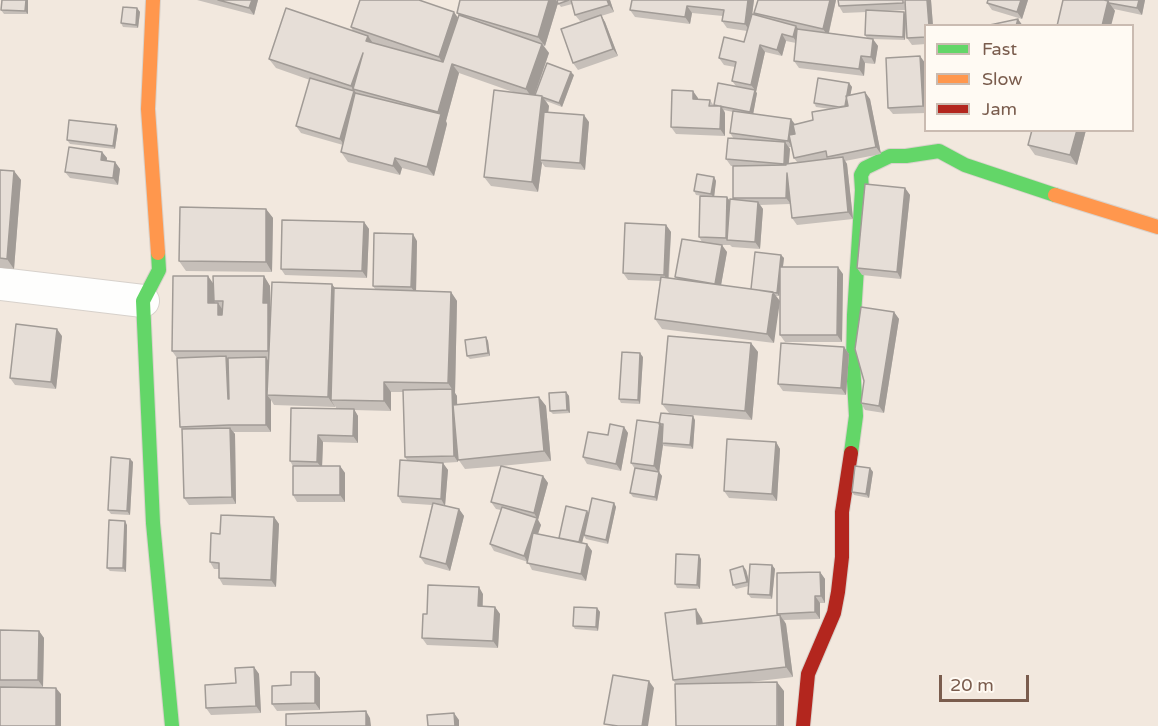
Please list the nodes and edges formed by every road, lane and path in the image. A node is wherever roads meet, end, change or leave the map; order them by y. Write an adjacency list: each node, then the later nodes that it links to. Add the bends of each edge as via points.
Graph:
1 (153, 0): 4 (street, via 148,109 159,270)
2 (1158, 227): 6 (street, via 965,165 939,151 890,156 865,168 861,175 854,315 856,416 842,512 842,557 834,613 808,674)
3 (0, 284): 4 (street)
4 (143, 301): 5 (street, via 153,523)
5 (172, 726)
6 (803, 726)

